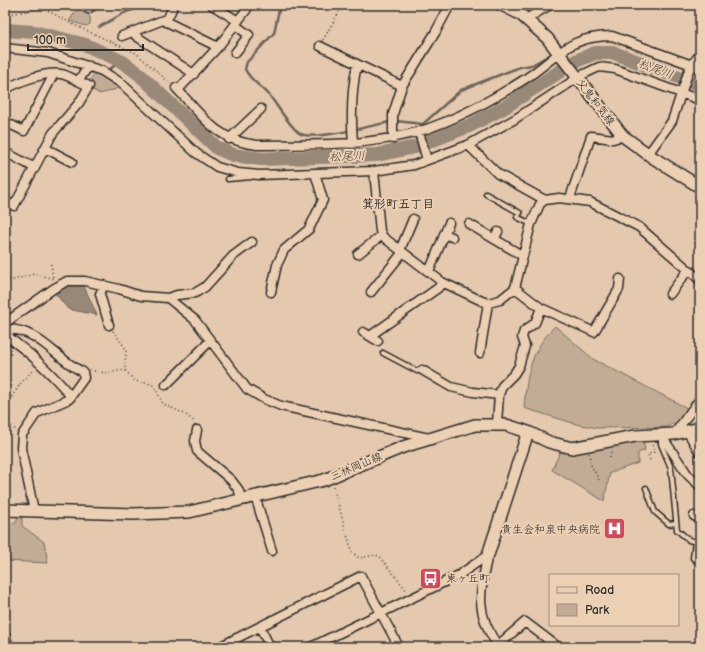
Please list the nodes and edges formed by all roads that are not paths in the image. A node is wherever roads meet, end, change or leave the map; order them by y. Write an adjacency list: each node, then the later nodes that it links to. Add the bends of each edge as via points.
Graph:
1 (82, 5): 2 (street, via 88,9)
2 (94, 5)
3 (212, 5): 11 (street)
4 (247, 5): 11 (street, via 247,9)
5 (450, 5): 28 (street)
6 (502, 5): 9 (main road, 父鬼和気線)
7 (550, 5): 9 (street)
8 (172, 9): 10 (street)
9 (526, 19): 19 (main road, 父鬼和気線)
10 (166, 22): 12 (street, via 163,20); 15 (street)
11 (236, 23): 15 (street); 17 (street, via 249,35)
12 (134, 32): 13 (street); 25 (street, via 136,36)
13 (122, 36)
14 (320, 46): 20 (street)
15 (218, 47): 25 (street)
16 (5, 48): 21 (street, via 48,53)
17 (235, 53)
18 (700, 54): 22 (street)
19 (560, 55): 22 (street, via 578,40 612,36); 26 (main road, 父鬼和気線); 34 (street, via 486,101)
20 (357, 65): 28 (street); 38 (street, via 353,84)
21 (89, 66): 27 (street); 48 (street, via 121,83 196,153 217,167)
22 (690, 66): 23 (street); 30 (street)
23 (700, 68)
24 (54, 74): 27 (street); 29 (street, via 21,81); 33 (street, via 24,131)
25 (194, 74): 37 (street, via 177,89 214,129)
26 (577, 77): 30 (street, via 599,67 608,67); 35 (main road, 父鬼和気線); 39 (street, via 515,119)
27 (78, 81): 40 (street, via 89,86 79,103 53,133)
28 (402, 86): 36 (street, via 393,114)
29 (5, 90)
30 (680, 93): 31 (street); 42 (street, via 672,121)
31 (700, 100)
32 (261, 109): 37 (street)
33 (5, 122)
34 (419, 133): 36 (street); 43 (street)
35 (623, 136): 42 (main road, 父鬼和気線); 52 (street, via 613,139 591,136)
36 (393, 138): 38 (street)
37 (228, 139): 38 (street, via 242,144 257,145)
38 (353, 144)
39 (468, 145): 43 (street); 54 (street, via 498,174)
40 (46, 148): 44 (street); 45 (street)
41 (5, 152): 45 (street)
42 (648, 154): 50 (main road, 父鬼和気線)
43 (427, 159): 46 (street, via 414,164)
44 (72, 162)
45 (35, 168): 53 (street, via 14,206)
46 (374, 171): 47 (street); 59 (street)
47 (315, 173): 48 (street); 73 (street, via 323,200 309,229 284,250 277,265)
48 (259, 175): 49 (lane)
49 (228, 179)
50 (700, 187)
51 (486, 194): 58 (lane, via 520,213 517,217)
52 (570, 198): 54 (street); 64 (street, via 601,206 639,227)
53 (5, 200)
54 (546, 200): 58 (street, via 540,204)
55 (413, 219): 61 (street)
56 (449, 223): 65 (street, via 448,236)
57 (469, 224): 63 (street, via 496,235)
58 (531, 224): 63 (street)
59 (382, 235): 61 (street); 62 (street)
60 (252, 242): 74 (street, via 233,256 205,287 195,293)
61 (401, 251): 65 (street); 71 (street)
62 (358, 254)
63 (523, 256): 70 (street)
64 (688, 270): 67 (street); 72 (street)
65 (429, 272): 68 (street)
66 (620, 279): 76 (street, via 619,289 594,332)
67 (700, 280)
68 (442, 282): 75 (street); 82 (street, via 438,288 410,303)
69 (104, 285): 74 (street, via 141,296); 77 (street, via 85,280 67,282); 78 (street, via 100,294)
70 (515, 288): 75 (street, via 500,300); 76 (street)
71 (377, 289)
72 (675, 291)
73 (271, 292)
74 (168, 298): 83 (street, via 195,320)
75 (488, 303): 86 (street, via 478,341)
76 (541, 308): 89 (street, via 535,323 524,331 522,337 525,346 519,366 502,386)
77 (5, 323)
78 (109, 325)
79 (5, 329): 90 (street, via 32,335 83,372 84,378)
80 (362, 332): 82 (street)
81 (5, 333): 90 (street, via 60,383)
82 (370, 336): 84 (street)
83 (210, 341): 88 (street, via 180,376); 99 (street, via 247,389 264,399 281,406)
84 (378, 341)
85 (383, 353): 87 (lane)
86 (480, 353)
87 (425, 374): 89 (street, via 458,392)
88 (166, 385)
89 (499, 395): 92 (street)
90 (71, 397): 106 (street, via 37,413 22,435 21,448)
91 (700, 400): 97 (street)
92 (497, 423): 96 (main road, 三林岡山線); 99 (main road, 三林岡山線, via 475,425)
93 (700, 428): 95 (main road, 三林岡山線)
94 (197, 430): 104 (street, via 197,451 231,480)
95 (687, 431): 97 (main road, 三林岡山線); 100 (street)
96 (528, 432): 98 (main road, 三林岡山線, via 549,442 572,448 635,436); 111 (main road)
97 (674, 434): 98 (main road, 三林岡山線)
98 (656, 436): 101 (street); 107 (lane, via 671,468)
99 (429, 438): 103 (main road, 三林岡山線, via 381,455 332,477)
100 (700, 453)
101 (700, 486)
102 (646, 488): 107 (lane, via 655,512 669,524)
103 (255, 496): 104 (main road, 三林岡山線); 110 (street)
104 (242, 499): 106 (main road, 三林岡山線, via 171,514)
105 (5, 510): 106 (main road, 三林岡山線)
106 (34, 511)
107 (676, 523): 108 (lane, via 677,530 683,536)
108 (695, 541): 109 (lane); 112 (lane, via 693,558)
109 (700, 543)
110 (272, 550)
111 (488, 555): 113 (street, via 459,575); 116 (street, via 480,589 481,602 486,626)
112 (700, 564)
113 (381, 612): 114 (street, via 362,576); 120 (street); 121 (street)
114 (260, 627): 118 (street); 119 (street)
115 (5, 635): 117 (street)
116 (497, 646): 122 (street, via 525,622)
117 (8, 647)
118 (219, 647)
119 (270, 647)
120 (311, 647)
121 (399, 647)
122 (558, 647)

